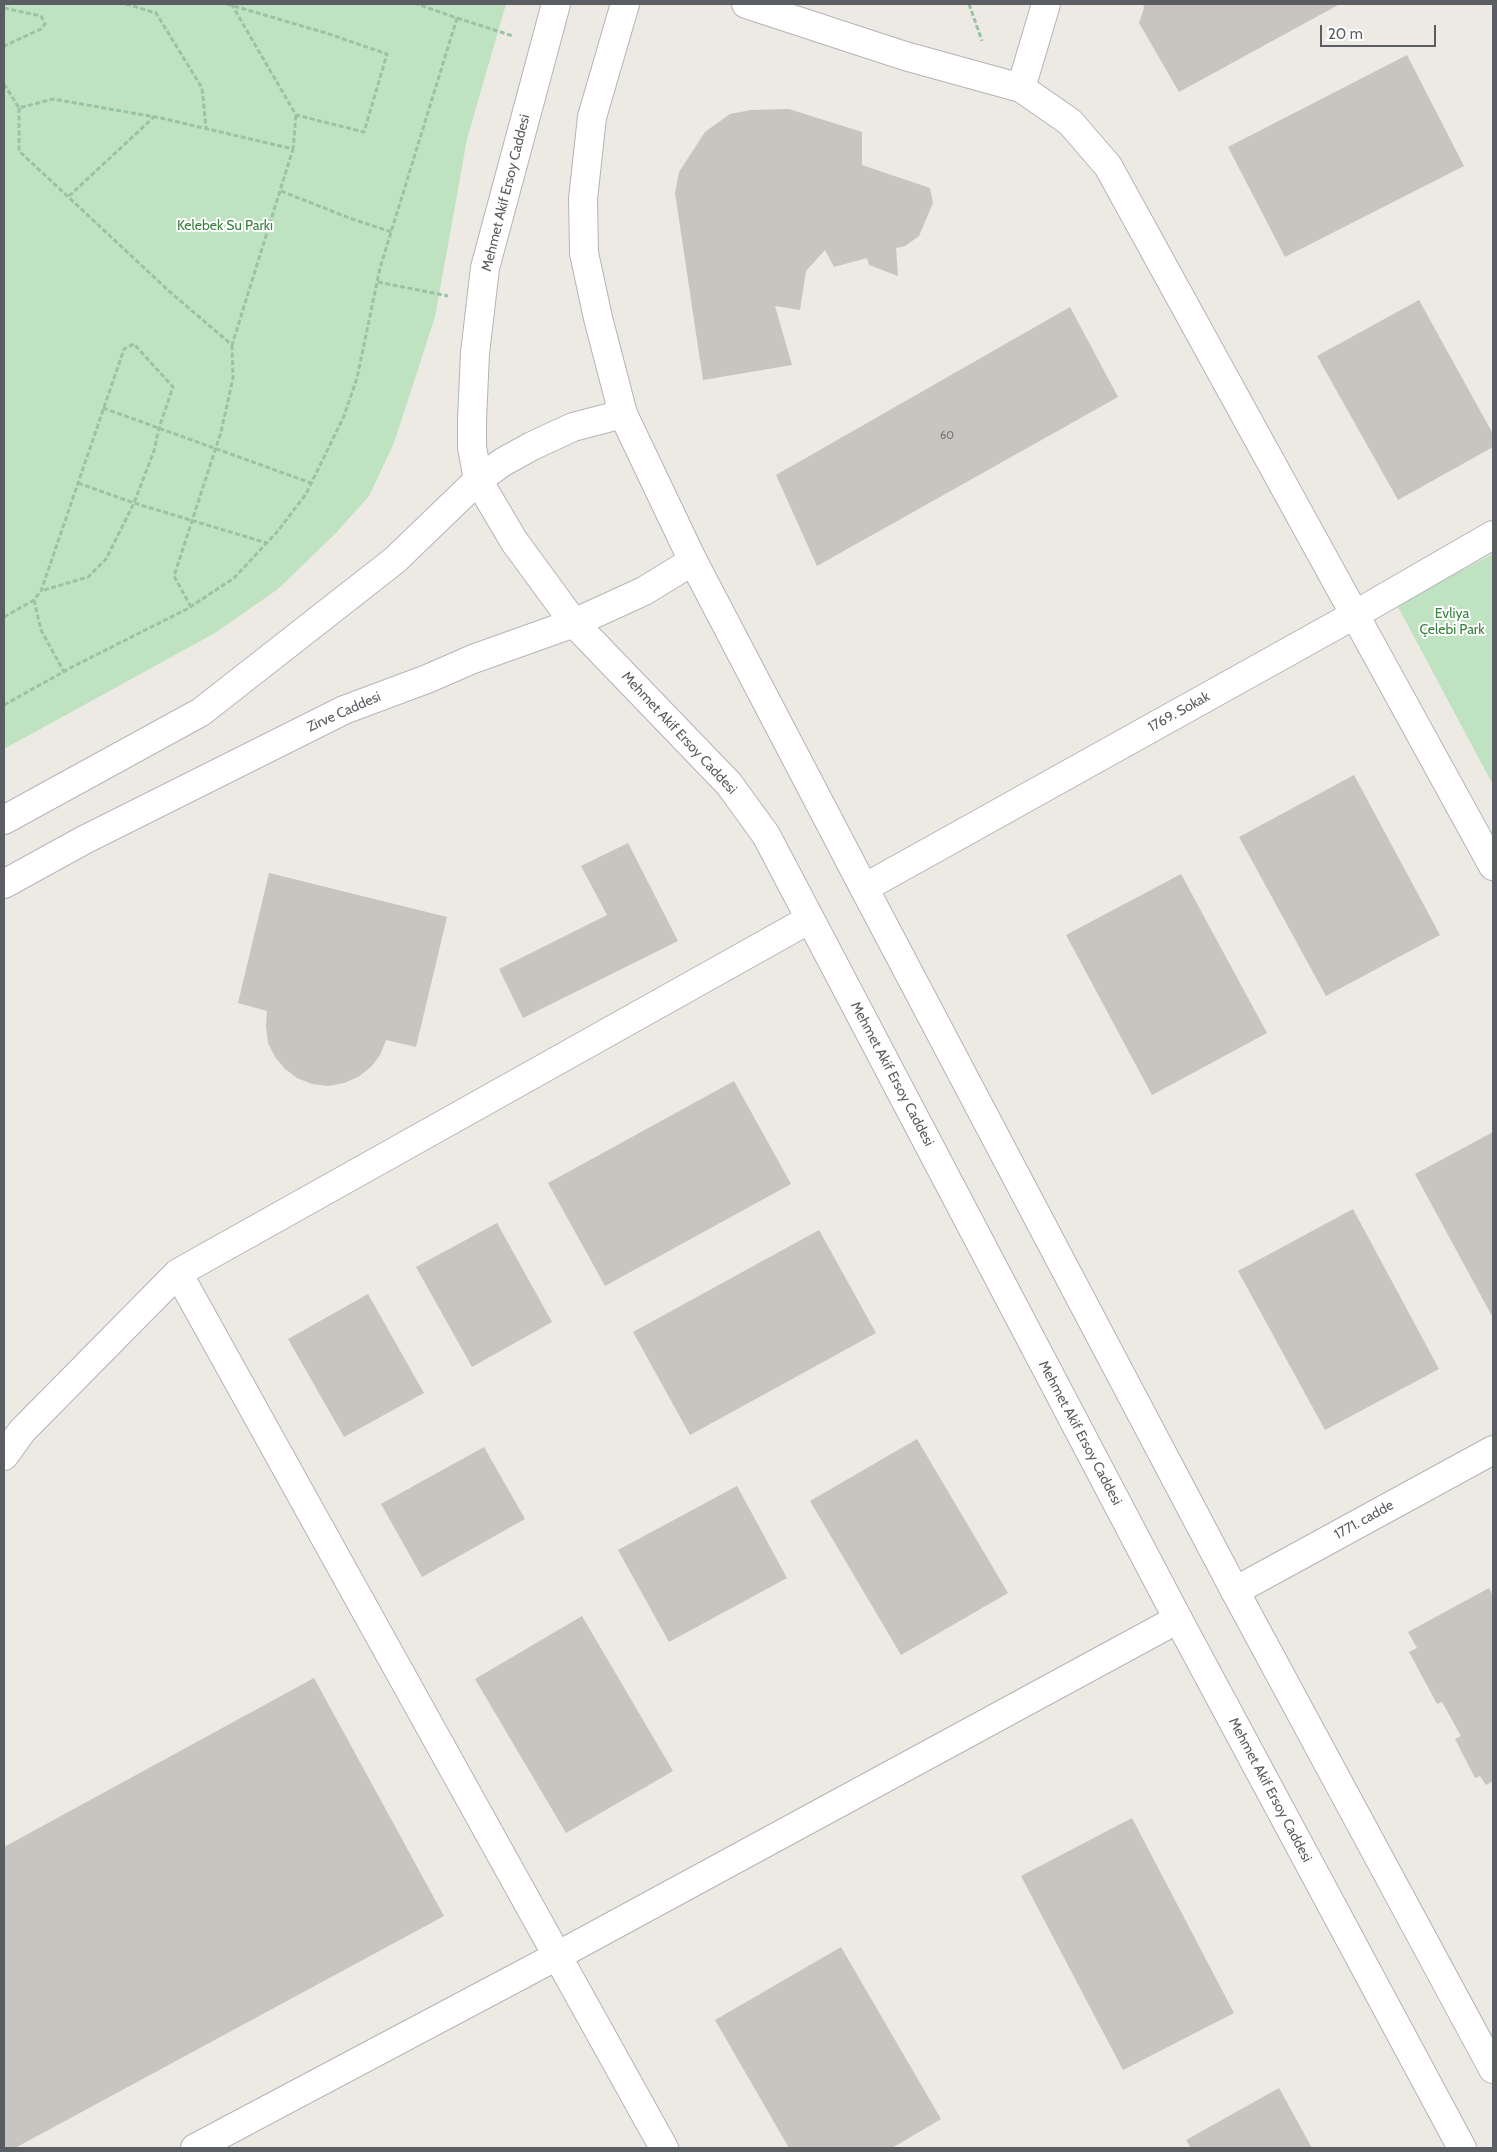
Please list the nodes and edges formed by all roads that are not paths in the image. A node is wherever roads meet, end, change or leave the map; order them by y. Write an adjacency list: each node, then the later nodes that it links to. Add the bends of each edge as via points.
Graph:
1 (556, 4): 7 (street, Mehmet Akif Ersoy Caddesi, via 485,268 475,353 472,420 472,447)
2 (624, 4): 6 (street, via 592,116 583,200 584,253)
3 (746, 4): 5 (street, via 905,56)
4 (1046, 4): 5 (street)
5 (1021, 88): 10 (street, via 1070,122 1108,166)
6 (623, 414): 7 (street, via 573,427 502,462); 9 (street)
7 (478, 480): 11 (street, Mehmet Akif Ersoy Caddesi, via 514,541); 12 (street, via 395,560 201,712)
8 (1493, 535): 10 (street, 1769. Sokak)
9 (692, 560): 11 (street, Zirve Caddesi, via 644,591); 16 (street)
10 (1356, 614): 13 (street); 16 (street, 1769. Sokak)
11 (574, 623): 15 (street, Zirve Caddesi, via 344,710 84,840); 17 (street, Mehmet Akif Ersoy Caddesi, via 729,784 766,835)
12 (4, 820)
13 (1484, 826): 14 (street)
14 (1493, 866)
15 (4, 884)
16 (864, 888): 21 (street)
17 (810, 919): 18 (street); 22 (street, Mehmet Akif Ersoy Caddesi)
18 (178, 1273): 20 (street, via 22,1431); 23 (street)
19 (1493, 1450): 21 (street, 1771. cadde)
20 (4, 1456)
21 (1235, 1591): 24 (street)
22 (1178, 1619): 23 (street); 27 (street, Mehmet Akif Ersoy Caddesi)
23 (557, 1956): 25 (street); 26 (street)
24 (1493, 2069)
25 (195, 2148)
26 (664, 2148)
27 (1462, 2148)

